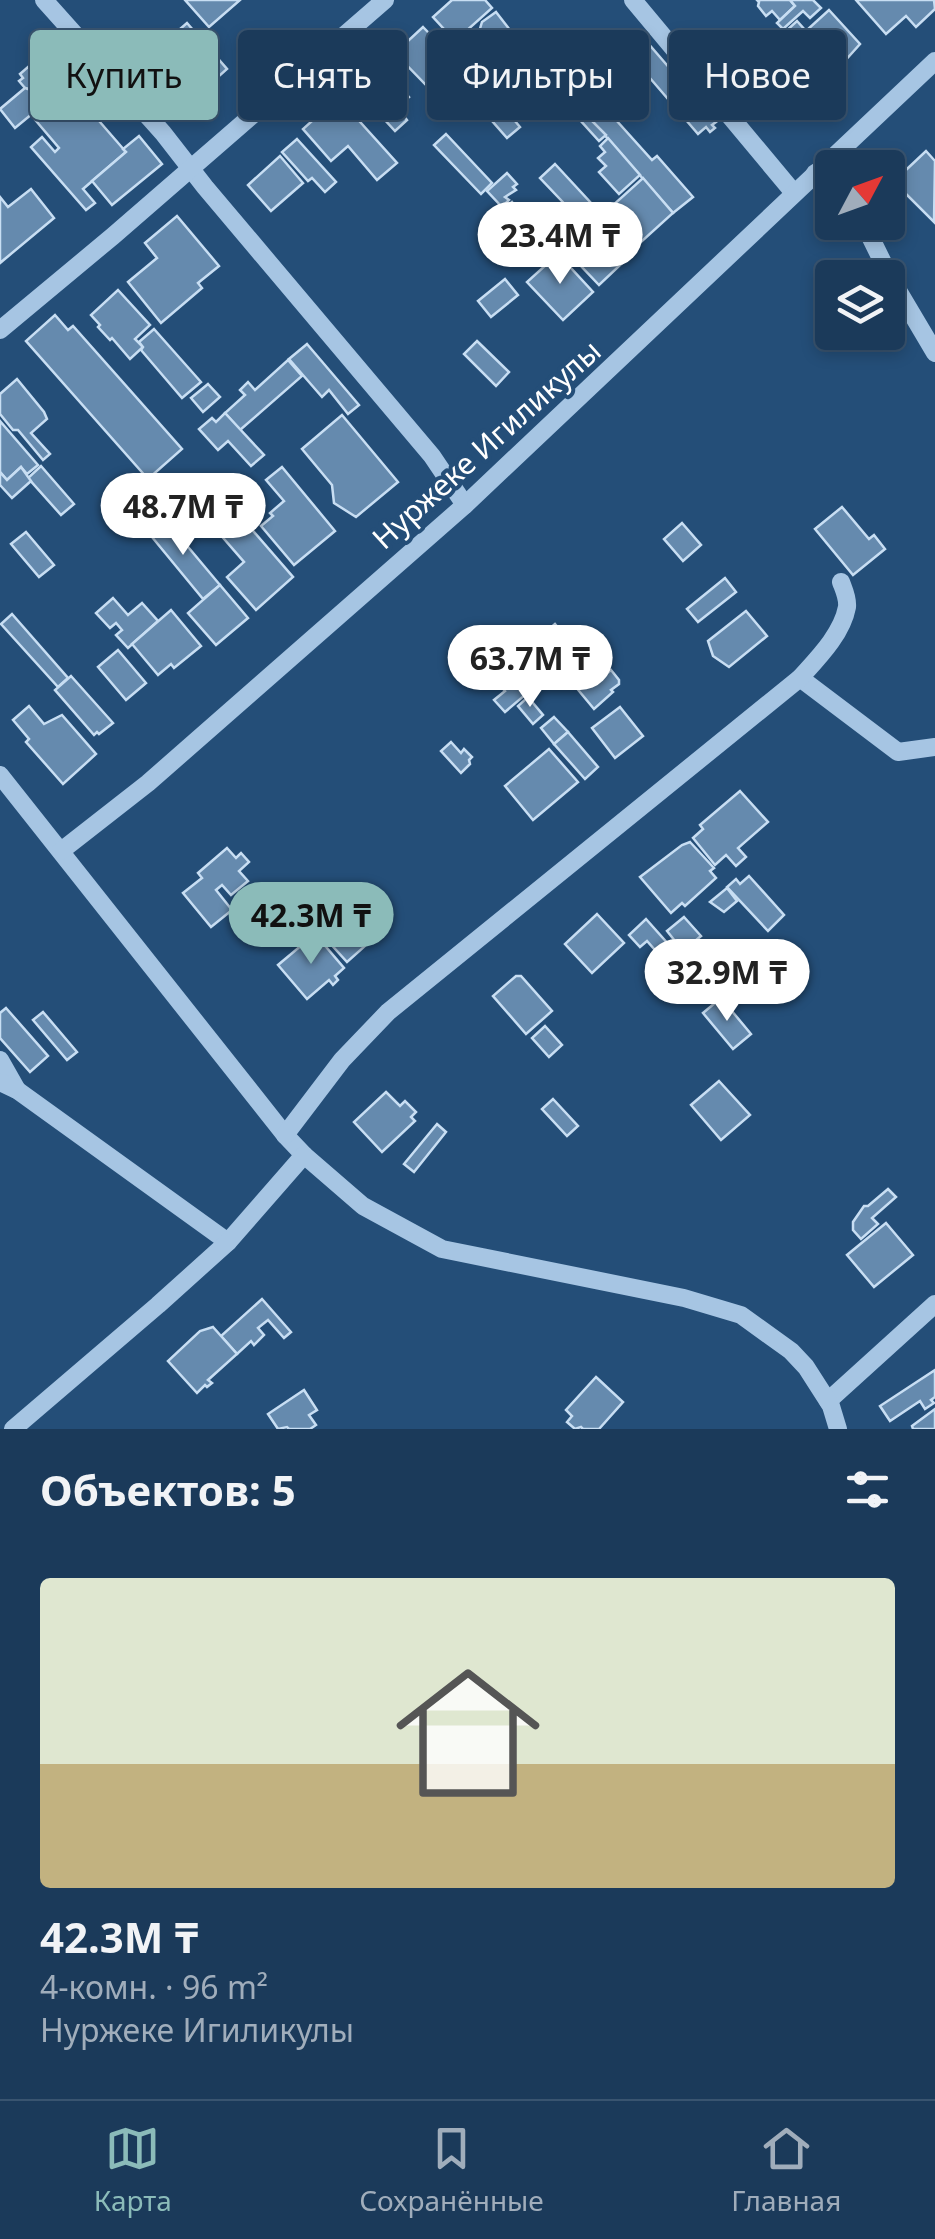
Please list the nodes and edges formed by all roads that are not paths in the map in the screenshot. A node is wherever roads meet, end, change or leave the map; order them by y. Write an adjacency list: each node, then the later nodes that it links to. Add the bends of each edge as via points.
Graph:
1 (44, 0): 6 (street)
2 (385, 0): 6 (street)
3 (633, 0): 8 (street)
4 (935, 61): 5 (street, Нуржеке Игиликулы)
5 (840, 150)
6 (192, 168): 10 (street); 12 (street, via 432,456)
7 (815, 173): 8 (street, Нуржеке Игиликулы)
8 (794, 193): 12 (street, Нуржеке Игиликулы)
9 (872, 240): 11 (street)
10 (0, 330)
11 (935, 353)
12 (465, 505): 17 (street, Нуржеке Игиликулы)
13 (841, 582): 14 (street, via 848,603 841,624)
14 (800, 678): 15 (street, via 898,752); 20 (street, via 388,1012)
15 (935, 746)
16 (0, 776): 17 (street)
17 (61, 851): 20 (street)
18 (0, 1060): 19 (street)
19 (9, 1086): 22 (street)
20 (285, 1135): 21 (street)
21 (304, 1155): 22 (street); 24 (street, via 364,1206 442,1249 741,1315 791,1351)
22 (228, 1242): 25 (street)
23 (935, 1304): 24 (street)
24 (828, 1401): 26 (street)
25 (12, 1429)
26 (838, 1429)

